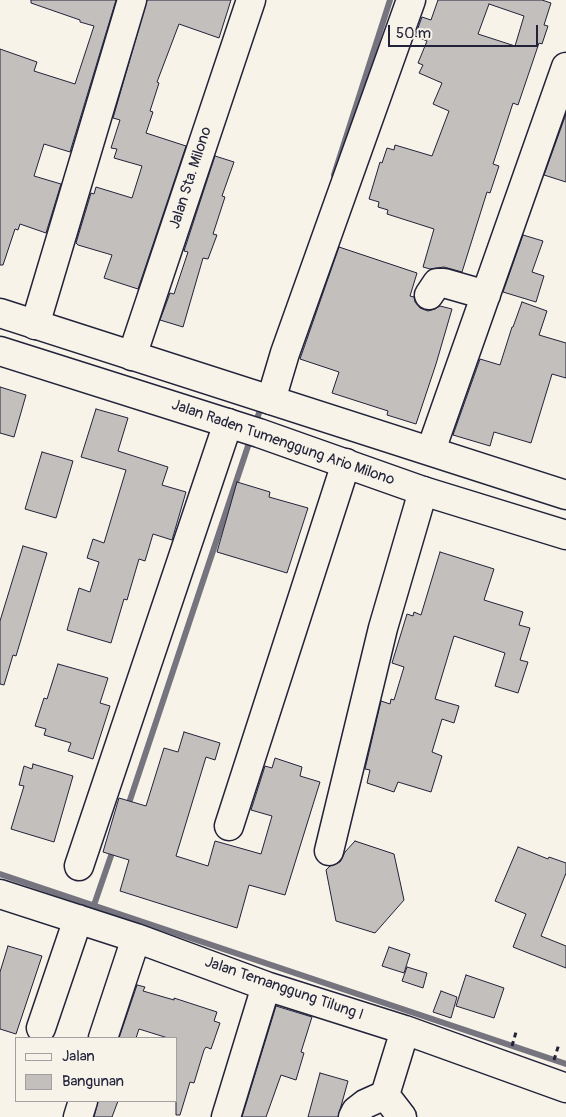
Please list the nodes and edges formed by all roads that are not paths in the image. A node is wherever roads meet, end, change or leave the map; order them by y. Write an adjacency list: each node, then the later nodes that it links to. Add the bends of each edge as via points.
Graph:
1 (132, 0): 8 (main road)
2 (251, 0): 10 (main road, Jalan Sta. Milono)
3 (411, 0): 12 (main road, via 286,353)
4 (566, 67): 6 (main road)
5 (429, 295): 6 (main road, via 437,283 444,283)
6 (486, 295): 15 (main road)
7 (0, 313): 8 (main road)
8 (36, 325): 10 (main road)
9 (0, 351): 13 (main road, Jalan Raden Tumenggung Ario Milono)
10 (132, 356): 11 (main road)
11 (199, 377): 12 (main road); 13 (main road)
12 (259, 396): 15 (main road)
13 (188, 411): 14 (main road, Jalan Raden Tumenggung Ario Milono)
14 (229, 424): 16 (main road, Jalan Raden Tumenggung Ario Milono); 22 (main road)
15 (431, 450): 18 (main road)
16 (346, 463): 17 (main road, Jalan Raden Tumenggung Ario Milono); 20 (main road)
17 (423, 491): 19 (main road, Jalan Raden Tumenggung Ario Milono); 21 (main road, via 383,628)
18 (566, 495)
19 (566, 535)
20 (229, 826)
21 (329, 851)
22 (79, 866)
23 (0, 894): 24 (main road, Jalan Temanggung Tilung I)
24 (78, 919): 25 (main road, Jalan Temanggung Tilung I); 27 (main road)
25 (136, 938): 26 (main road, Jalan Temanggung Tilung I); 29 (main road)
26 (266, 986): 28 (main road, Jalan Temanggung Tilung I); 34 (main road)
27 (41, 1028)
28 (405, 1030): 30 (main road, Jalan Temanggung Tilung I); 31 (main road)
29 (103, 1037)
30 (566, 1088)
31 (385, 1094): 35 (main road, via 356,1111); 36 (main road)
32 (83, 1102): 33 (main road)
33 (78, 1117)
34 (226, 1117)
35 (353, 1117)
36 (402, 1117)

